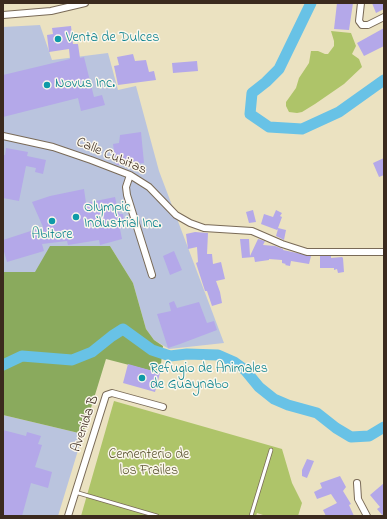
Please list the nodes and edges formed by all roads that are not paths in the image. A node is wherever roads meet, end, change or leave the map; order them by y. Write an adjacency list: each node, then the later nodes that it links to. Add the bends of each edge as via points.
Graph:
1 (85, 3): 3 (street)
2 (361, 3): 5 (street, via 359,21 362,25 368,25)
3 (76, 5): 4 (street, via 51,11)
4 (3, 16)
5 (384, 17)
6 (3, 136): 7 (street, Calle Cubitas, via 52,147)
7 (130, 175): 8 (street, Calle Cubitas, via 149,187 176,215 204,228 252,231 307,252); 9 (street, via 126,187 127,195)
8 (384, 252)
9 (152, 275)
10 (163, 407): 13 (street, Avenida B, via 112,393 106,395)
11 (271, 450): 16 (lane)
12 (357, 483): 17 (street, via 358,499)
13 (75, 492): 14 (street, Avenida B); 15 (lane)
14 (68, 516)
15 (157, 516)
16 (251, 516)
17 (367, 516)

